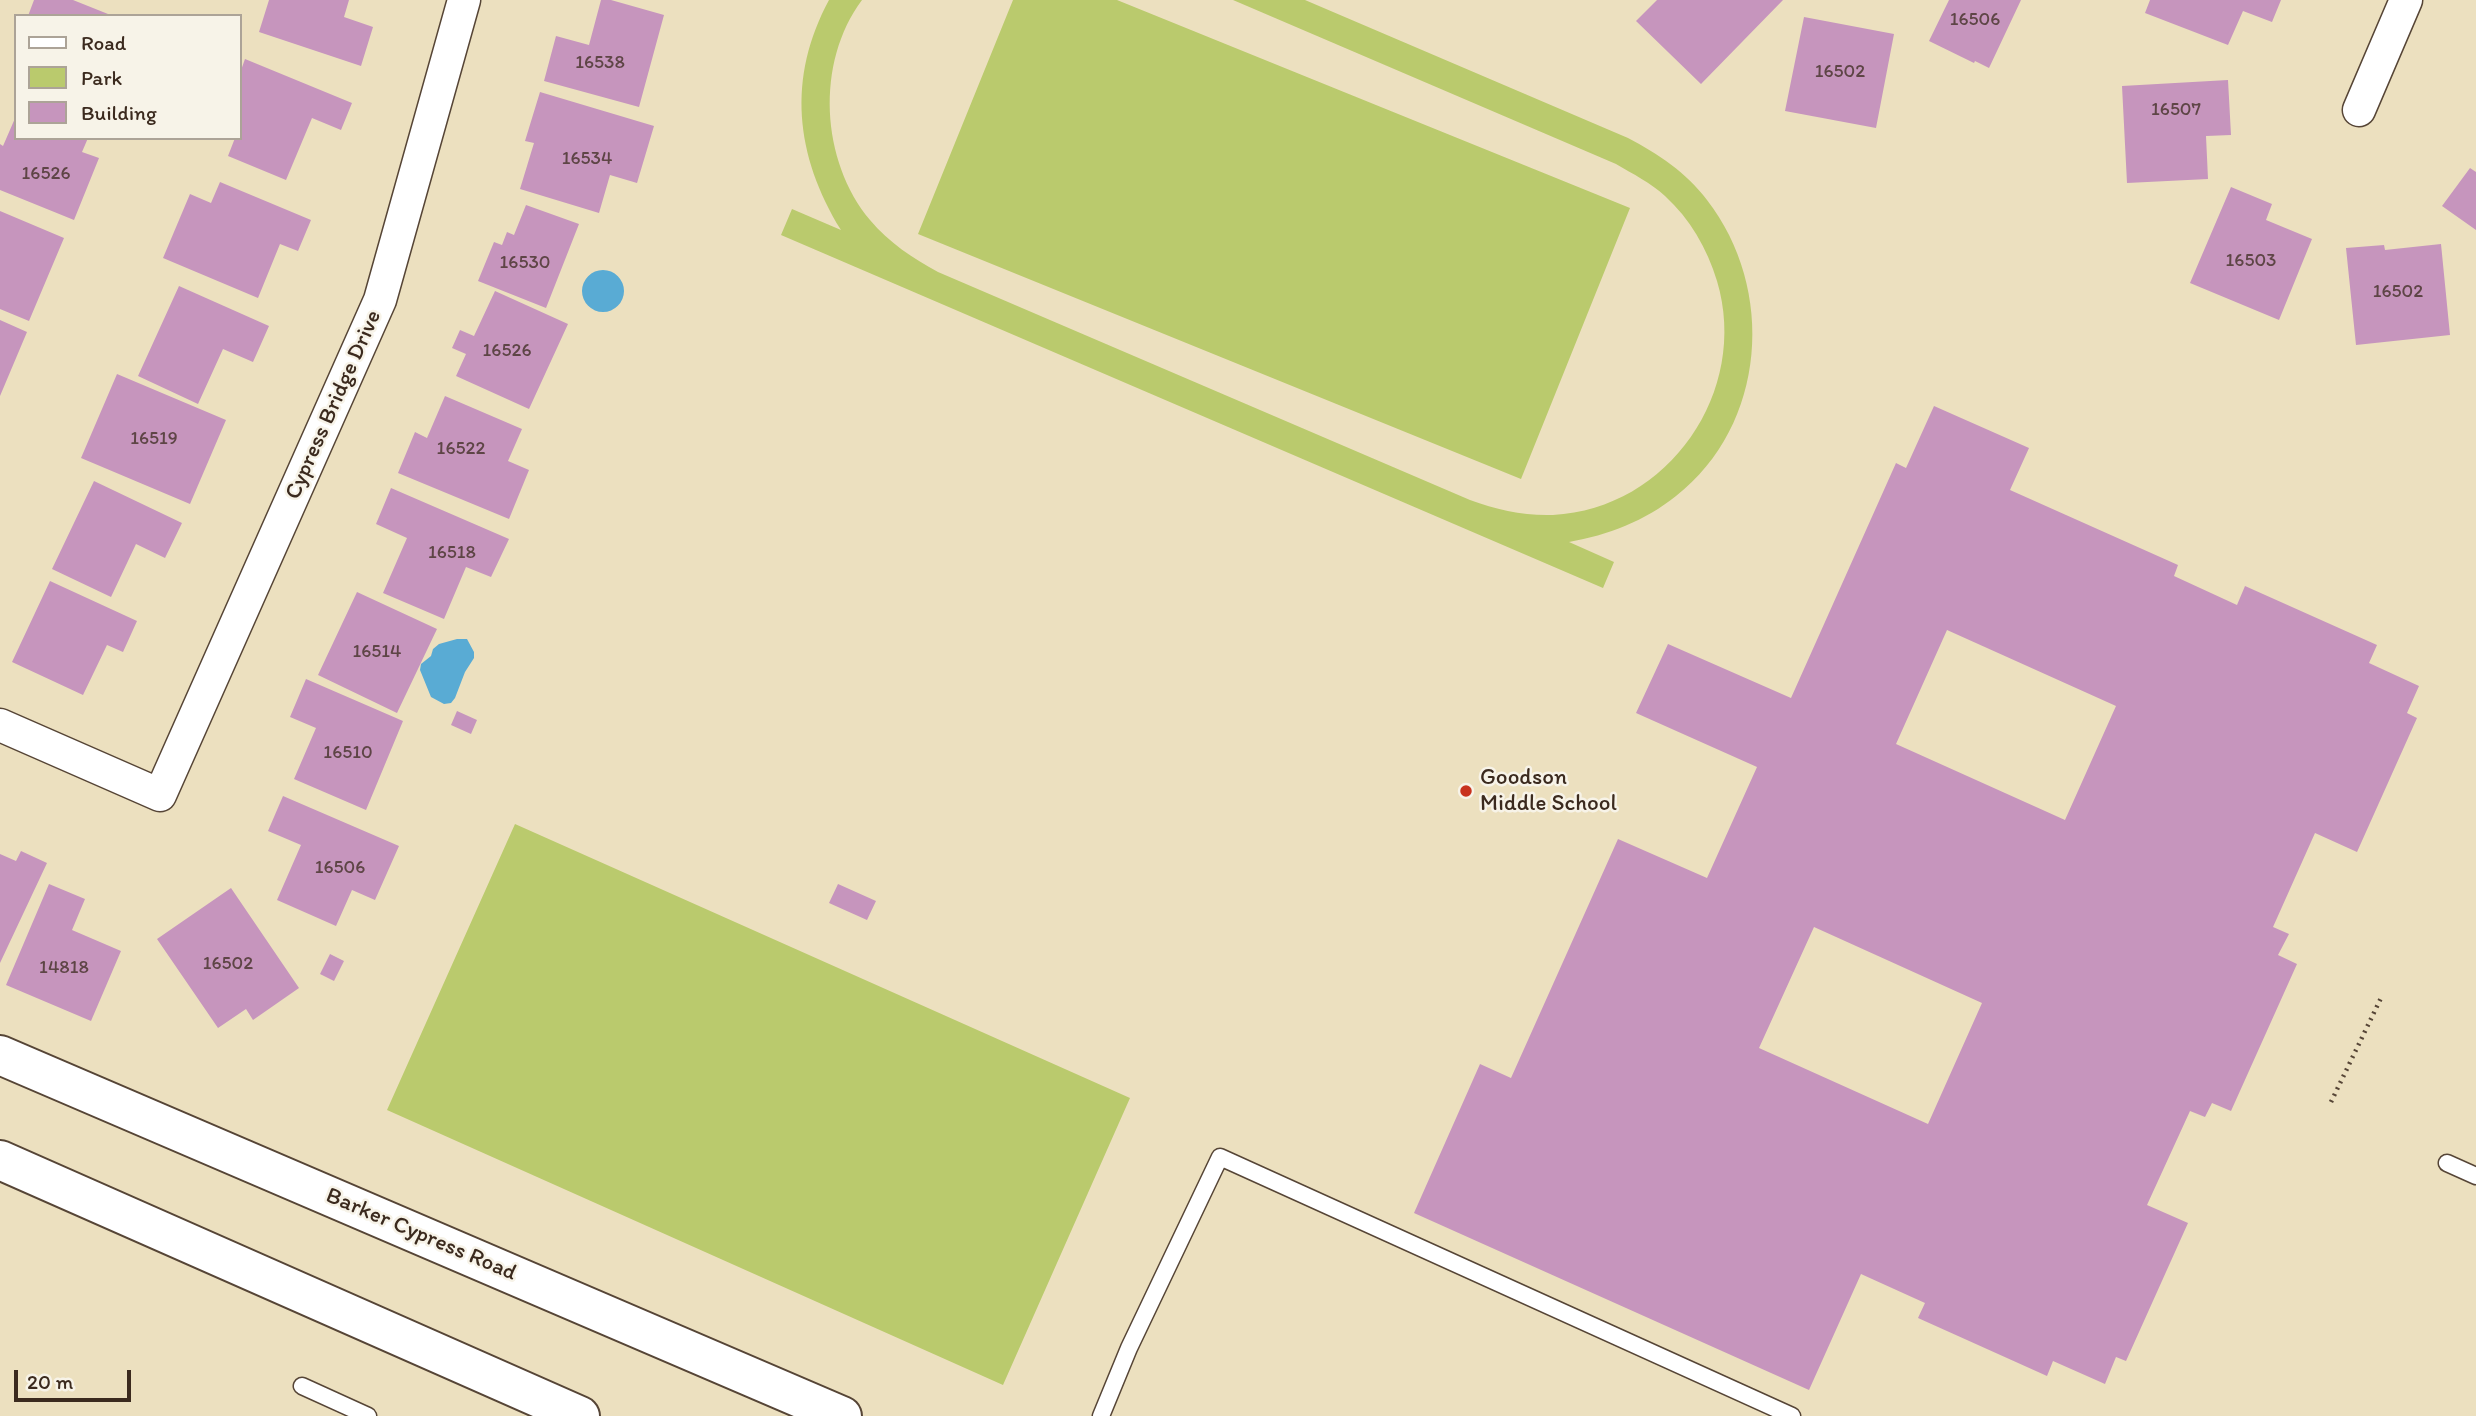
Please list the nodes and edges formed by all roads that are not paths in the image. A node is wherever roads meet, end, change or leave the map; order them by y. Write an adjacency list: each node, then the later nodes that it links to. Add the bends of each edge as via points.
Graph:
1 (464, 0): 4 (street, Cypress Bridge Drive, via 380,300 160,795)
2 (2406, 0): 3 (street)
3 (2359, 110)
4 (0, 725)
5 (0, 1055): 12 (main road, Barker Cypress Road)
6 (0, 1160): 11 (main road)
7 (2447, 1163): 8 (lane)
8 (2476, 1175)
9 (302, 1386): 10 (lane)
10 (368, 1416)
11 (580, 1416)
12 (842, 1416)
13 (1101, 1416): 14 (lane, via 1220,1157)
14 (1792, 1416)

